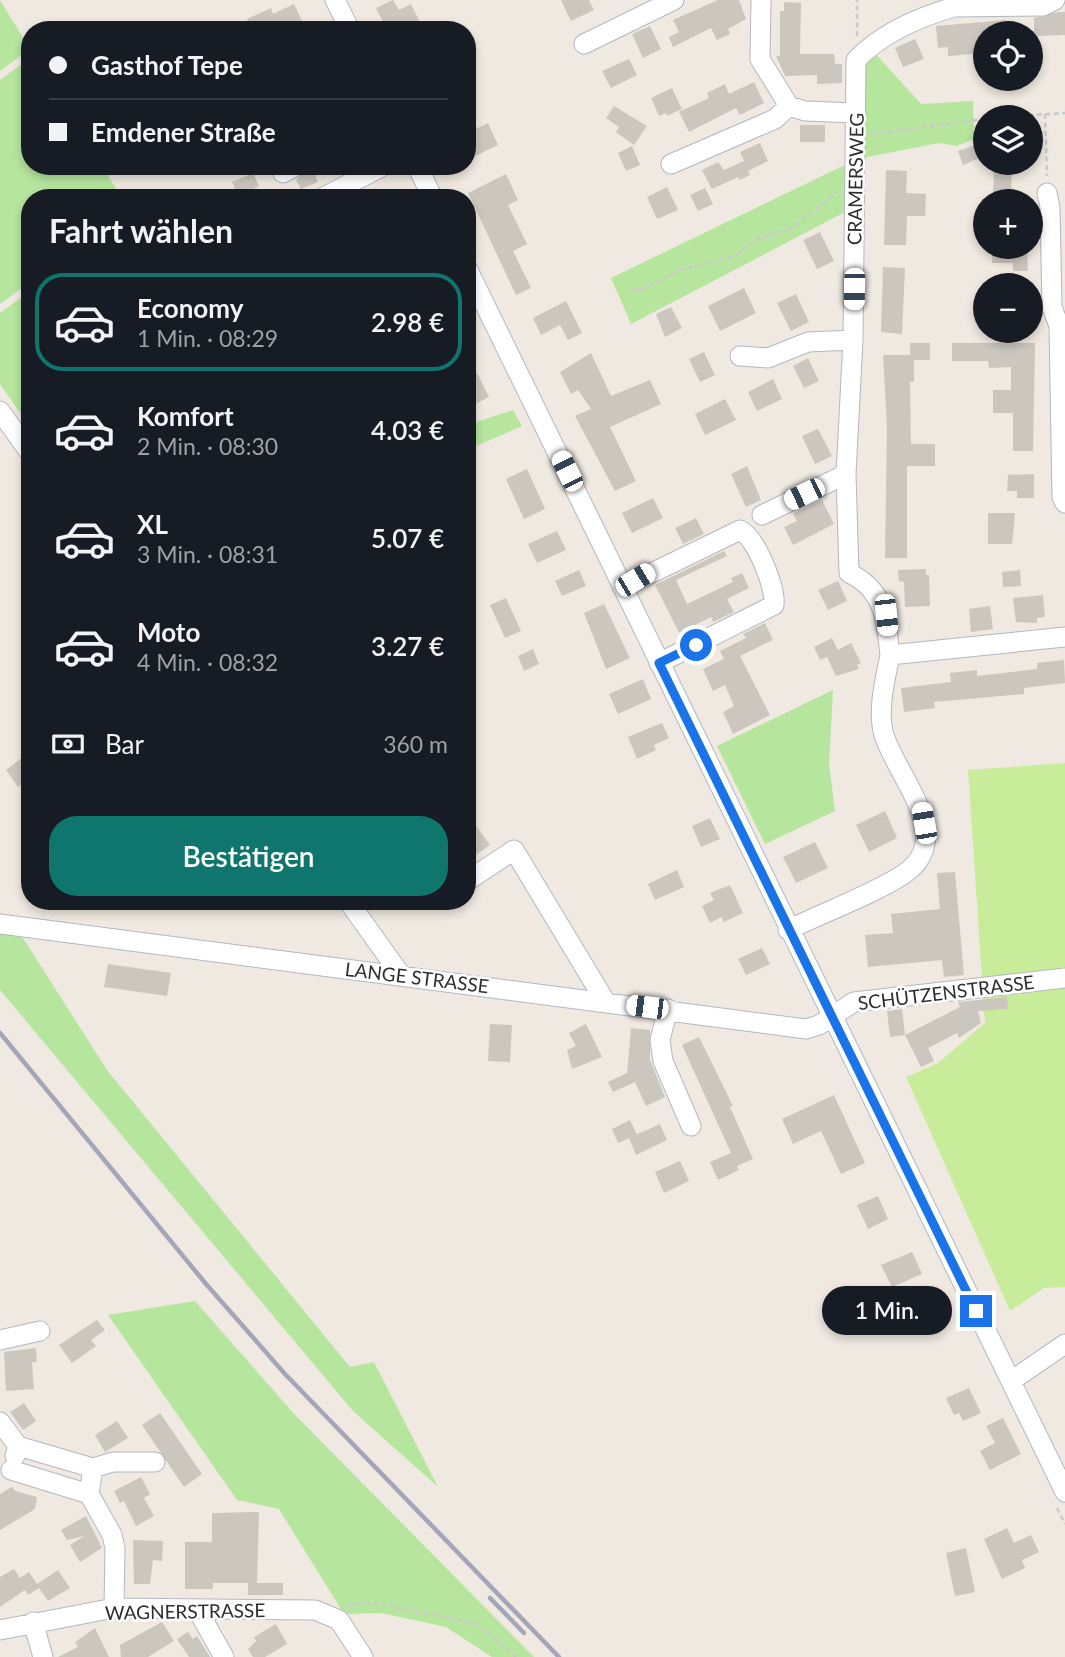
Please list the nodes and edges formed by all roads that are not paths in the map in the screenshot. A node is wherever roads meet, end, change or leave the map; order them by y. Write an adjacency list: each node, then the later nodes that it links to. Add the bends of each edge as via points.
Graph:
1 (674, 0): 7 (street)
2 (761, 0): 8 (street, via 760,59)
3 (1055, 0): 5 (street, via 1043,6)
4 (339, 1): 6 (street)
5 (954, 4): 9 (street, CRAMERSWEG, via 875,41 856,60)
6 (347, 21)
7 (584, 44)
8 (789, 106): 9 (street); 10 (street, via 775,119)
9 (856, 113): 15 (street, CRAMERSWEG)
10 (671, 164)
11 (366, 175): 12 (street)
12 (339, 189)
13 (1047, 193): 20 (street, via 1052,307 1059,326)
14 (476, 286): 22 (street)
15 (853, 340): 16 (street, via 808,342 768,358); 19 (street, CRAMERSWEG)
16 (740, 356)
17 (0, 411): 18 (street)
18 (21, 440)
19 (846, 474): 21 (street); 24 (street, CRAMERSWEG, via 849,573 865,580 878,595 886,615)
20 (1065, 503)
21 (762, 515)
22 (623, 587): 25 (street); 25 (street, via 740,530 752,540 775,595 774,605)
23 (1065, 638): 24 (street)
24 (890, 655): 29 (street, via 883,733 921,809 926,838 922,856 905,873)
25 (659, 663): 29 (street)
26 (476, 875): 32 (street, via 514,850)
27 (354, 910): 30 (street)
28 (0, 924): 30 (street, LANGE STRASSE)
29 (788, 930): 34 (street)
30 (401, 975): 32 (street, LANGE STRASSE)
31 (1065, 978): 34 (street, SCHÜTZENSTRASSE, via 854,1002)
32 (605, 1002): 33 (street, LANGE STRASSE)
33 (668, 1009): 34 (street, LANGE STRASSE, via 806,1030); 35 (street, via 660,1040 663,1060)
34 (831, 1017): 39 (street)
35 (691, 1126)
36 (40, 1331): 37 (street)
37 (0, 1340)
38 (1065, 1344): 39 (street)
39 (1011, 1381): 45 (street)
40 (0, 1422): 41 (street)
41 (18, 1447): 43 (street); 44 (street)
42 (155, 1462): 43 (street, via 113,1462)
43 (93, 1468): 46 (street)
44 (5, 1473): 46 (street)
45 (1065, 1492)
46 (89, 1494): 47 (street, via 115,1548)
47 (114, 1608): 48 (street, WAGNERSTRASSE); 49 (street, WAGNERSTRASSE)
48 (197, 1609): 52 (street); 53 (street, WAGNERSTRASSE, via 315,1610 339,1620)
49 (33, 1622): 50 (street, WAGNERSTRASSE); 51 (street)
50 (0, 1630)
51 (43, 1657)
52 (224, 1657)
53 (363, 1657)

